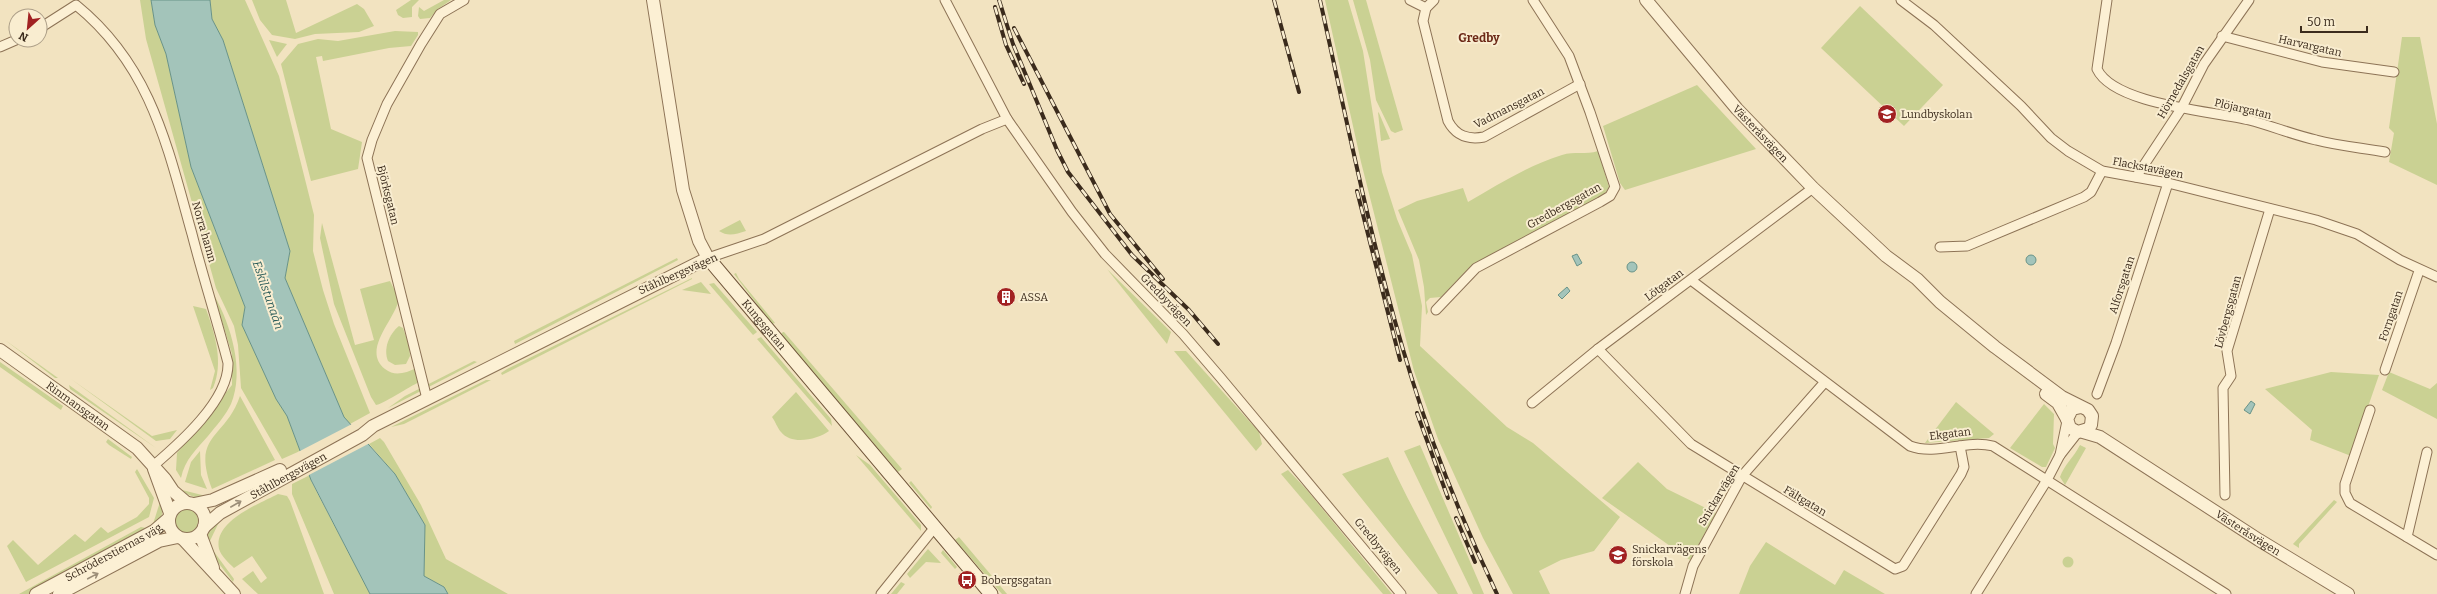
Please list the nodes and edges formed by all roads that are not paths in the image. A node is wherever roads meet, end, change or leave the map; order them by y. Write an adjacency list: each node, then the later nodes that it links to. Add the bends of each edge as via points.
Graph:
1 (464, 0): 36 (street, Björksgatan, via 440,14 421,44 388,104 367,158)
2 (653, 0): 25 (street, Kungsgatan, via 683,190 699,242)
3 (946, 0): 17 (street, Gredbyvägen)
4 (1410, 0): 11 (street)
5 (1434, 0): 11 (street)
6 (1533, 0): 15 (street, Gredbergsgatan, via 1569,56)
7 (1646, 0): 22 (street, Västeråsvägen, via 1737,109)
8 (1901, 0): 19 (street, Flackstavägen, via 1934,25 2021,106 2051,138)
9 (2107, 0): 16 (street, Plöjargatan, via 2097,62 2100,76 2131,93)
10 (2249, 0): 13 (street, Hörnedalsgatan)
11 (1426, 8): 15 (street, Vadmansgatan, via 1424,25 1446,114 1454,131 1461,135 1468,138 1484,137)
12 (48, 23): 46 (street, Norra hamn, via 76,5 115,43 145,89 172,163 228,363 228,373 222,392 175,446)
13 (2222, 36): 14 (street, Harvargatan, via 2322,62); 16 (street, Hörnedalsgatan)
14 (2394, 72)
15 (1580, 84): 29 (street, Gredbergsgatan, via 1614,181 1613,192 1600,202 1476,268)
16 (2181, 109): 18 (street, Plöjargatan, via 2245,119 2318,141); 20 (street, Hörnedalsgatan)
17 (1007, 119): 25 (street, Ståhlbergsvägen, via 982,129 764,239); 65 (street, Gredbyvägen, via 1072,212 1105,254 1184,335)
18 (2386, 152)
19 (2102, 171): 20 (street, Flackstavägen); 24 (street, via 2091,192 2084,197 1967,246)
20 (2136, 177): 21 (street, Flackstavägen)
21 (2168, 183): 23 (street, Flackstavägen); 35 (street, Alforsgatan)
22 (1813, 188): 28 (street, Lötgatan); 30 (street, Västeråsvägen, via 1886,256 1917,279 1940,302)
23 (2270, 209): 26 (street, Flackstavägen, via 2316,220 2357,234); 51 (street, Lövbergsgatan, via 2227,351 2231,376 2223,388)
24 (1940, 247)
25 (708, 258): 36 (street, Ståhlbergsvägen); 54 (main road, Kungsgatan)
26 (2419, 271): 27 (street, Flackstavägen); 33 (street, Forngatan)
27 (2437, 277)
28 (1691, 280): 31 (street, Lötgatan); 34 (street, Ekgatan)
29 (1436, 310)
30 (1995, 347): 38 (street, Västeråsvägen, via 2062,397); 41 (street, Västeråsvägen, via 2058,403)
31 (1598, 349): 37 (street, Lötgatan); 49 (street, Fältgatan, via 1691,444)
32 (0, 350): 46 (street, Rinmansgatan, via 137,448)
33 (2386, 370)
34 (1824, 383): 43 (street, Ekgatan, via 1910,446 1928,450); 49 (street, Snickarvägen)
35 (2097, 394)
36 (427, 399): 47 (street, Ståhlbergsvägen, via 373,426 362,435)
37 (1532, 403)
38 (2081, 407): 40 (street, via 2088,410); 41 (street, via 2072,409)
39 (2370, 410): 56 (street, via 2345,484 2345,493 2350,503)
40 (2092, 418): 42 (street, via 2090,428); 48 (street, Västeråsvägen)
41 (2067, 420): 42 (street, via 2070,428); 45 (street)
42 (2081, 432): 45 (street); 48 (street, Västeråsvägen, via 2100,437)
43 (1960, 446): 49 (street, Fältgatan, via 1964,467 1899,569 1891,567); 50 (street, Ekgatan, via 1975,443 1993,446)
44 (2427, 452): 56 (street)
45 (2060, 455): 50 (street)
46 (153, 466): 52 (street, Rinmansgatan, via 173,492); 53 (street, Rinmansgatan)
47 (293, 467): 52 (street, Ståhlbergsvägen, via 213,500); 55 (street, Ståhlbergsvägen, one-way to 47, via 220,513)
48 (2150, 469): 69 (street, Västeråsvägen)
49 (1742, 476): 66 (street, Snickarvägen, via 1693,566)
50 (2048, 480): 67 (street); 68 (street, Ekgatan)
51 (2225, 495)
52 (190, 503): 53 (street, via 175,507); 55 (street, via 203,513)
53 (169, 516): 57 (street, via 170,530); 60 (street, Schröderstiernas väg, via 154,531)
54 (935, 527): 63 (street); 64 (main road, Kungsgatan)
55 (202, 530): 57 (street, via 193,539); 59 (street)
56 (2406, 537): 58 (street)
57 (181, 538): 59 (street); 61 (street, Schröderstiernas väg, one-way to 57, via 159,541)
58 (2437, 555)
59 (216, 576): 62 (street)
60 (36, 594)
61 (59, 594)
62 (234, 594)
63 (881, 594)
64 (991, 594)
65 (1402, 594)
66 (1685, 594)
67 (1976, 594)
68 (2226, 594)
69 (2348, 594)

